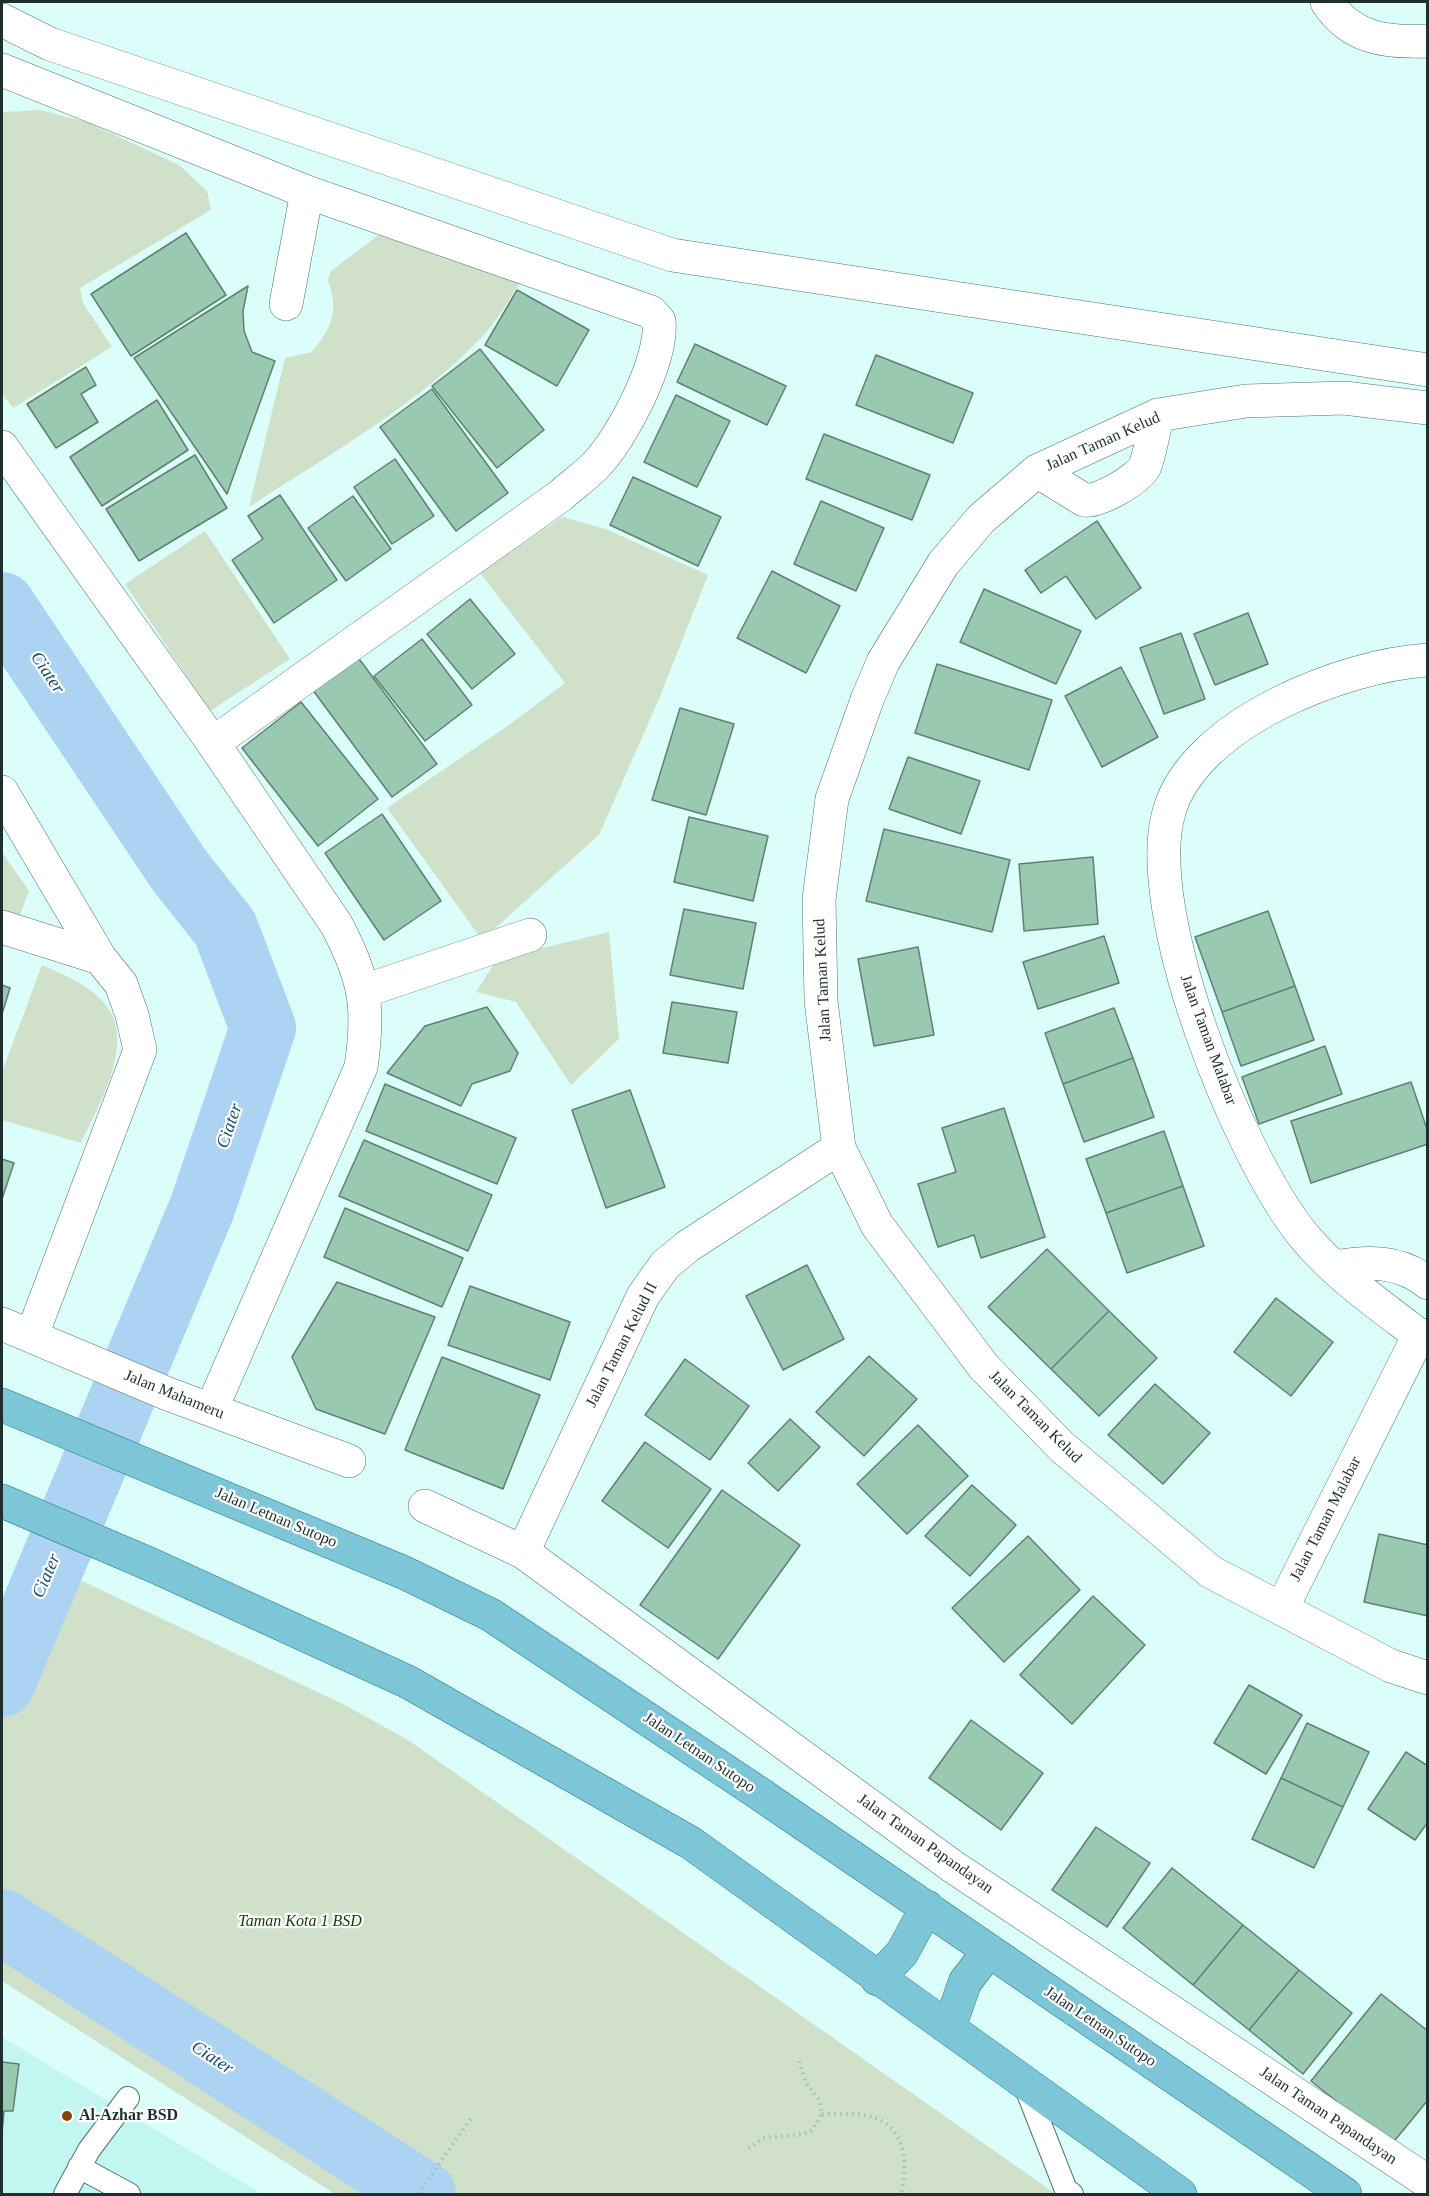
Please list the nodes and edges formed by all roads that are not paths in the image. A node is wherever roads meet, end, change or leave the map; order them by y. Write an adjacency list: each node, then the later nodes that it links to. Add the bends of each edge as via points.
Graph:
1 (1327, 2): 3 (street, via 1357,32 1393,42)
2 (2, 20): 7 (street, via 50,44 672,255)
3 (1428, 41)
4 (6, 77): 5 (street)
5 (307, 192): 6 (street); 13 (street, via 651,312 659,321 657,349 632,413 596,465 560,496)
6 (286, 304)
7 (1428, 370)
8 (1428, 408): 9 (street, Jalan Taman Kelud, via 1344,398 1246,401)
9 (1158, 415): 11 (street, Jalan Taman Kelud); 11 (street, via 1142,470 1102,498 1084,500)
10 (2, 447): 13 (street)
11 (1037, 471): 19 (street, Jalan Taman Kelud, via 981,519 943,564 884,662 832,799 819,899 821,1001)
12 (1428, 660): 20 (street, Jalan Taman Malabar, via 1403,662 1301,692 1261,712 1228,734 1181,781 1168,812 1164,881 1179,958 1203,1036 1261,1172 1303,1235)
13 (213, 743): 18 (street, via 336,924 351,952)
14 (2, 792): 17 (street)
15 (2, 927): 17 (street)
16 (530, 935): 18 (street)
17 (100, 958): 23 (street, via 120,984 141,1050)
18 (364, 991): 26 (street, via 366,1028 361,1067)
19 (839, 1148): 30 (street, Jalan Taman Kelud II, via 664,1265 643,1296); 31 (street, Jalan Taman Kelud, via 877,1225 992,1375 1062,1447 1153,1526 1211,1572)
20 (1334, 1267): 21 (street, via 1382,1263 1400,1267); 24 (street, Jalan Taman Malabar)
21 (1428, 1283)
22 (2, 1324): 23 (street, Jalan Mahameru)
23 (32, 1335): 26 (street, Jalan Mahameru)
24 (1423, 1336): 31 (street, Jalan Taman Malabar)
25 (2, 1405): 33 (main road, Jalan Letnan Sutopo, via 405,1573 491,1615)
26 (210, 1410): 27 (street, Jalan Mahameru)
27 (349, 1461)
28 (9, 1503): 35 (main road, via 408,1682 681,1838)
29 (425, 1506): 30 (street, Jalan Taman Papandayan)
30 (523, 1552): 40 (street, Jalan Taman Papandayan, via 952,1866)
31 (1282, 1608): 32 (street, Jalan Taman Kelud, via 1391,1666)
32 (1428, 1678)
33 (927, 1907): 34 (main road, Jalan Letnan Sutopo); 35 (main road, via 902,1953)
34 (988, 1952): 36 (main road, via 965,1982); 45 (main road, Jalan Letnan Sutopo)
35 (877, 1979): 36 (main road)
36 (949, 2028): 37 (main road)
37 (1023, 2083): 43 (lane, via 1065,2190); 44 (main road)
38 (128, 2098): 39 (lane)
39 (79, 2167): 41 (lane); 42 (lane)
40 (1428, 2182)
41 (65, 2194)
42 (129, 2194)
43 (1072, 2194)
44 (1180, 2194)
45 (1345, 2194)

